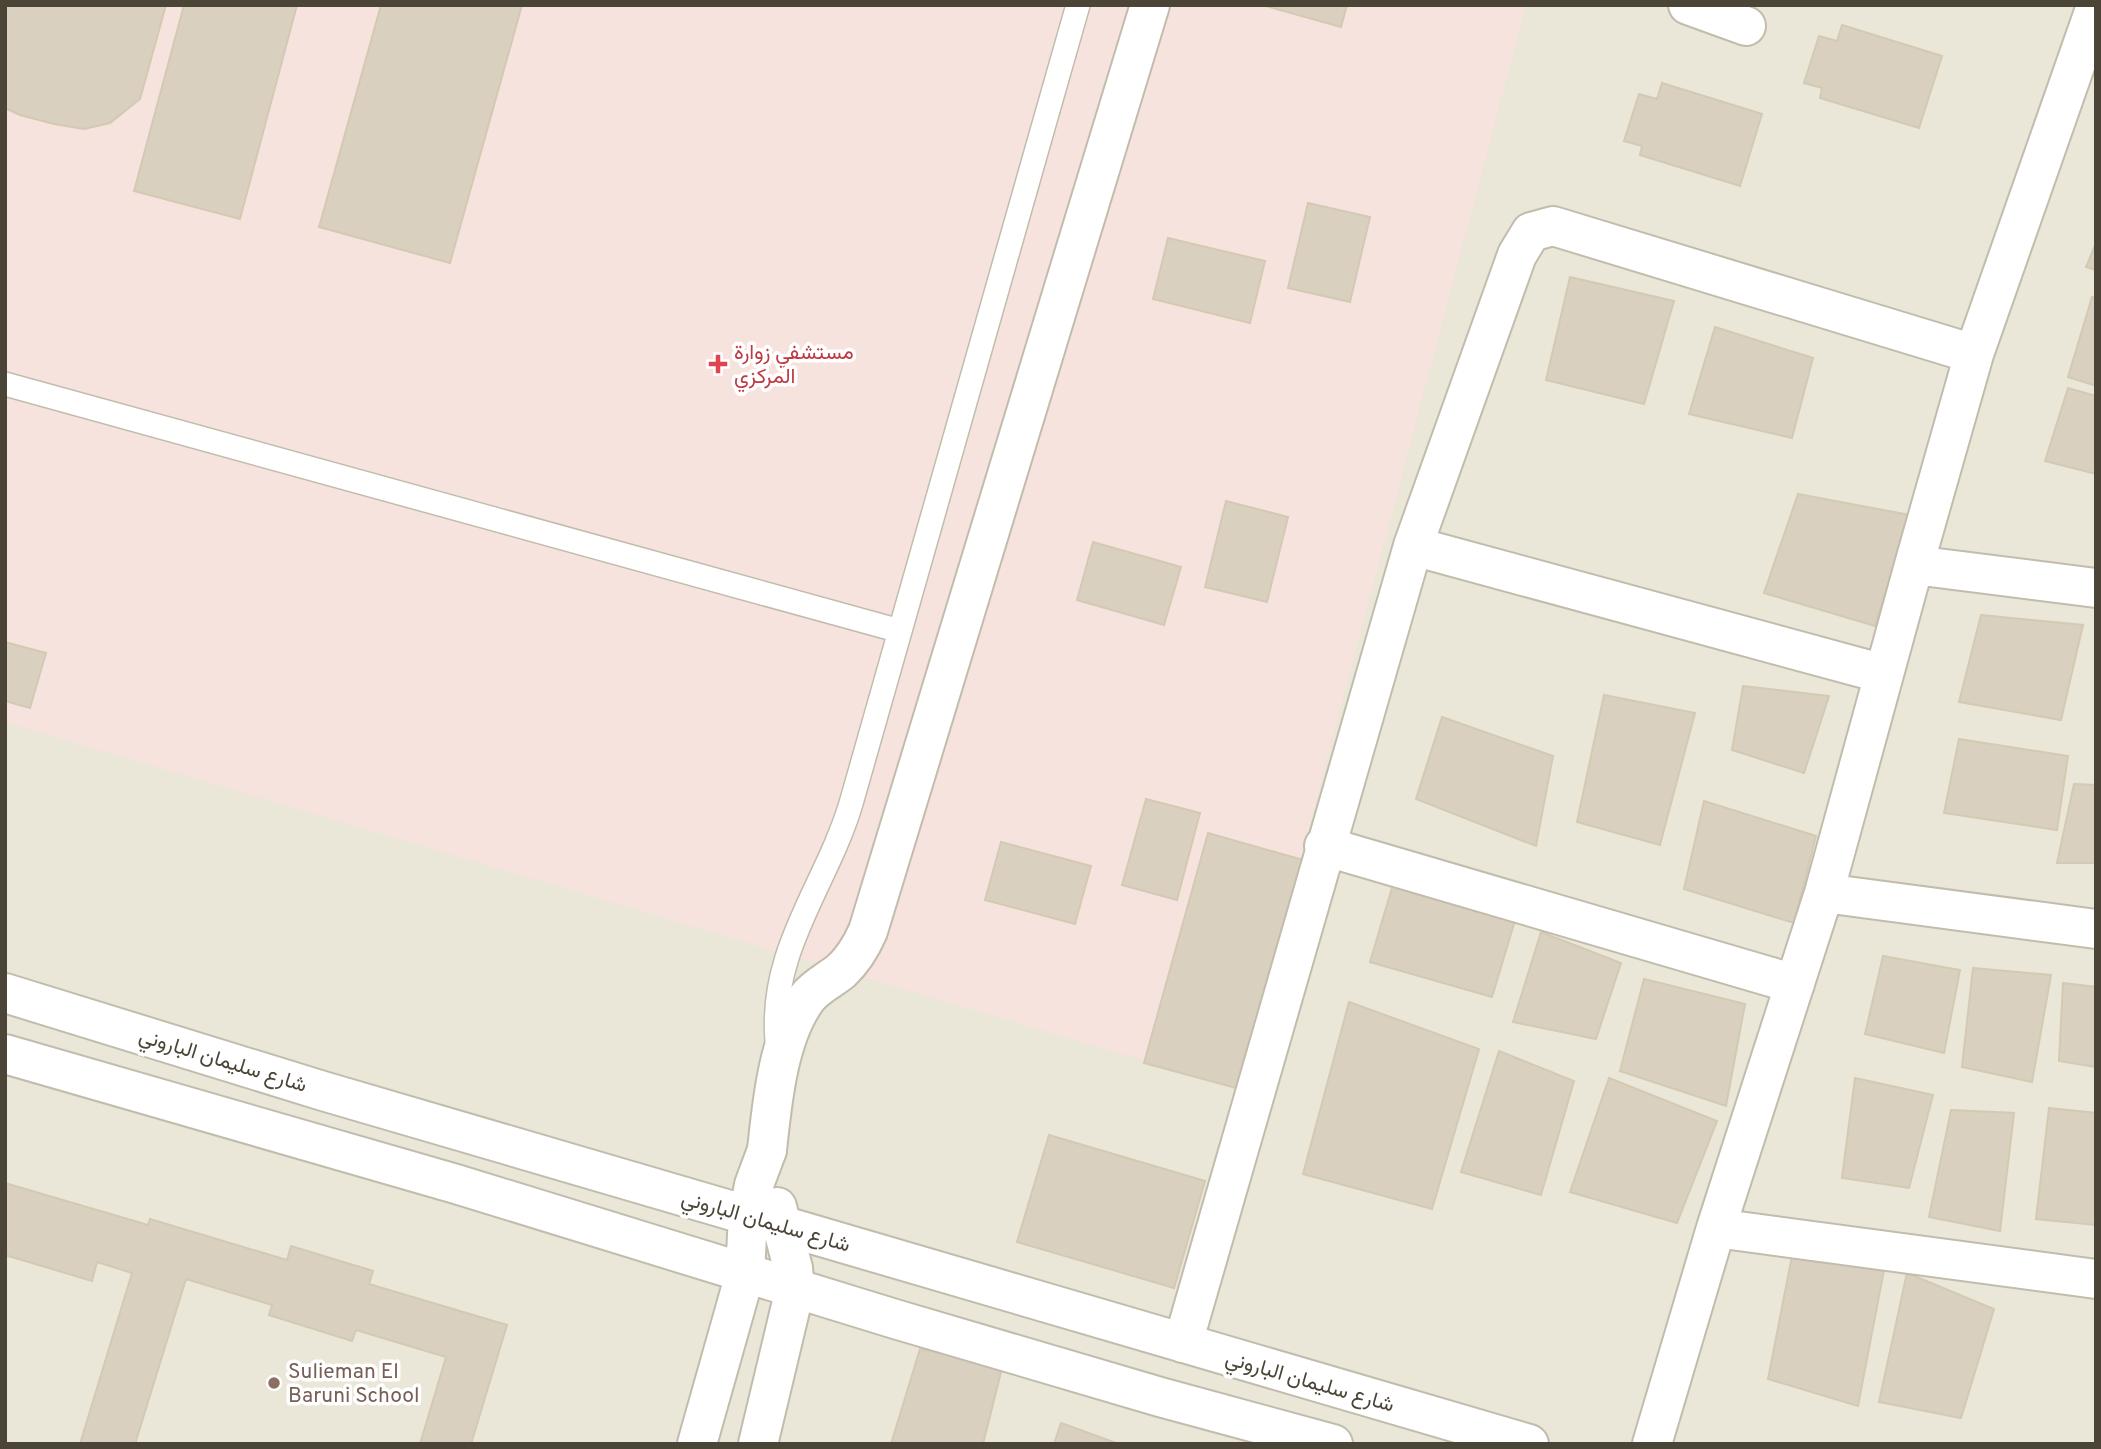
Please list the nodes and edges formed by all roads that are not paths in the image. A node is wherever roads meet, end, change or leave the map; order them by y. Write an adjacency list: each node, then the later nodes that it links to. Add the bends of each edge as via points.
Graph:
1 (1078, 5): 11 (lane)
2 (1150, 5): 19 (street, via 868,931 860,951 808,996)
3 (1688, 5): 5 (street)
4 (2096, 6): 6 (street)
5 (1746, 26)
6 (1975, 354): 8 (street, via 1553,226 1531,232 1517,255); 9 (street)
7 (5, 384): 11 (lane)
8 (1413, 546): 12 (street); 13 (street)
9 (1914, 565): 10 (street); 12 (street)
10 (2096, 588)
11 (900, 631): 19 (lane, via 851,804 783,969 777,1023)
12 (1884, 674): 14 (street)
13 (1324, 846): 16 (street); 25 (street)
14 (1824, 893): 15 (street); 16 (street)
15 (2096, 929)
16 (1795, 984): 21 (street)
17 (5, 993): 20 (street, شارع سليمان الباروني)
18 (5, 1054): 22 (street)
19 (779, 1065): 20 (street, via 767,1150)
20 (765, 1221): 22 (street); 24 (street, via 793,1268); 25 (street, شارع سليمان الباروني)
21 (1717, 1228): 23 (street); 30 (street)
22 (745, 1273): 24 (street); 26 (street)
23 (2096, 1279)
24 (795, 1289): 27 (street); 28 (street)
25 (1183, 1343): 29 (street, شارع سليمان الباروني)
26 (697, 1444)
27 (758, 1444)
28 (1333, 1444)
29 (1529, 1444)
30 (1652, 1444)

